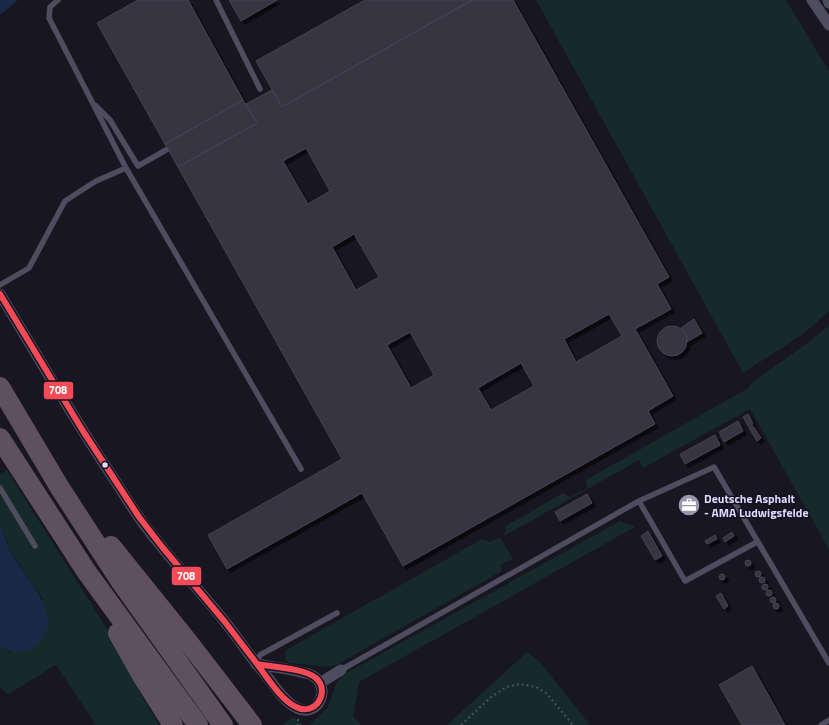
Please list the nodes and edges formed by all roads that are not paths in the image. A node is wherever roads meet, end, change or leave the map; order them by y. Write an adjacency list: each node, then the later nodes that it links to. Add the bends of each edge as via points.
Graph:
1 (58, 0): 6 (lane, via 50,7 49,18)
2 (216, 0): 5 (lane)
3 (812, 0): 4 (street)
4 (829, 25)
5 (260, 89)
6 (92, 102): 7 (lane, via 110,120 138,166); 8 (lane)
7 (166, 150)
8 (126, 168): 9 (lane, via 96,181 65,201 29,268); 14 (lane)
9 (0, 285)
10 (0, 294): 22 (street, via 75,418 143,523 226,623)
11 (0, 387): 12 (highway)
12 (12, 407): 30 (highway, via 60,488 121,582); 31 (highway, via 117,554)
13 (2, 446): 19 (highway)
14 (301, 469)
15 (0, 488): 18 (lane)
16 (639, 500): 17 (lane, via 714,467); 17 (lane, via 685,581); 23 (lane)
17 (757, 542): 21 (lane)
18 (35, 546)
19 (86, 571): 28 (highway, via 128,651); 29 (highway)
20 (337, 613): 22 (lane, via 260,656)
21 (829, 662)
22 (256, 664): 24 (street); 26 (street)
23 (341, 670): 25 (street)
24 (294, 671): 25 (street, via 310,675); 26 (street, via 284,673 279,678 278,686)
25 (320, 683): 26 (street, via 320,700 310,709 297,708)
26 (281, 693)
27 (829, 720): 32 (lane)
28 (173, 725)
29 (198, 725)
30 (223, 725)
31 (252, 725)
32 (821, 725)

